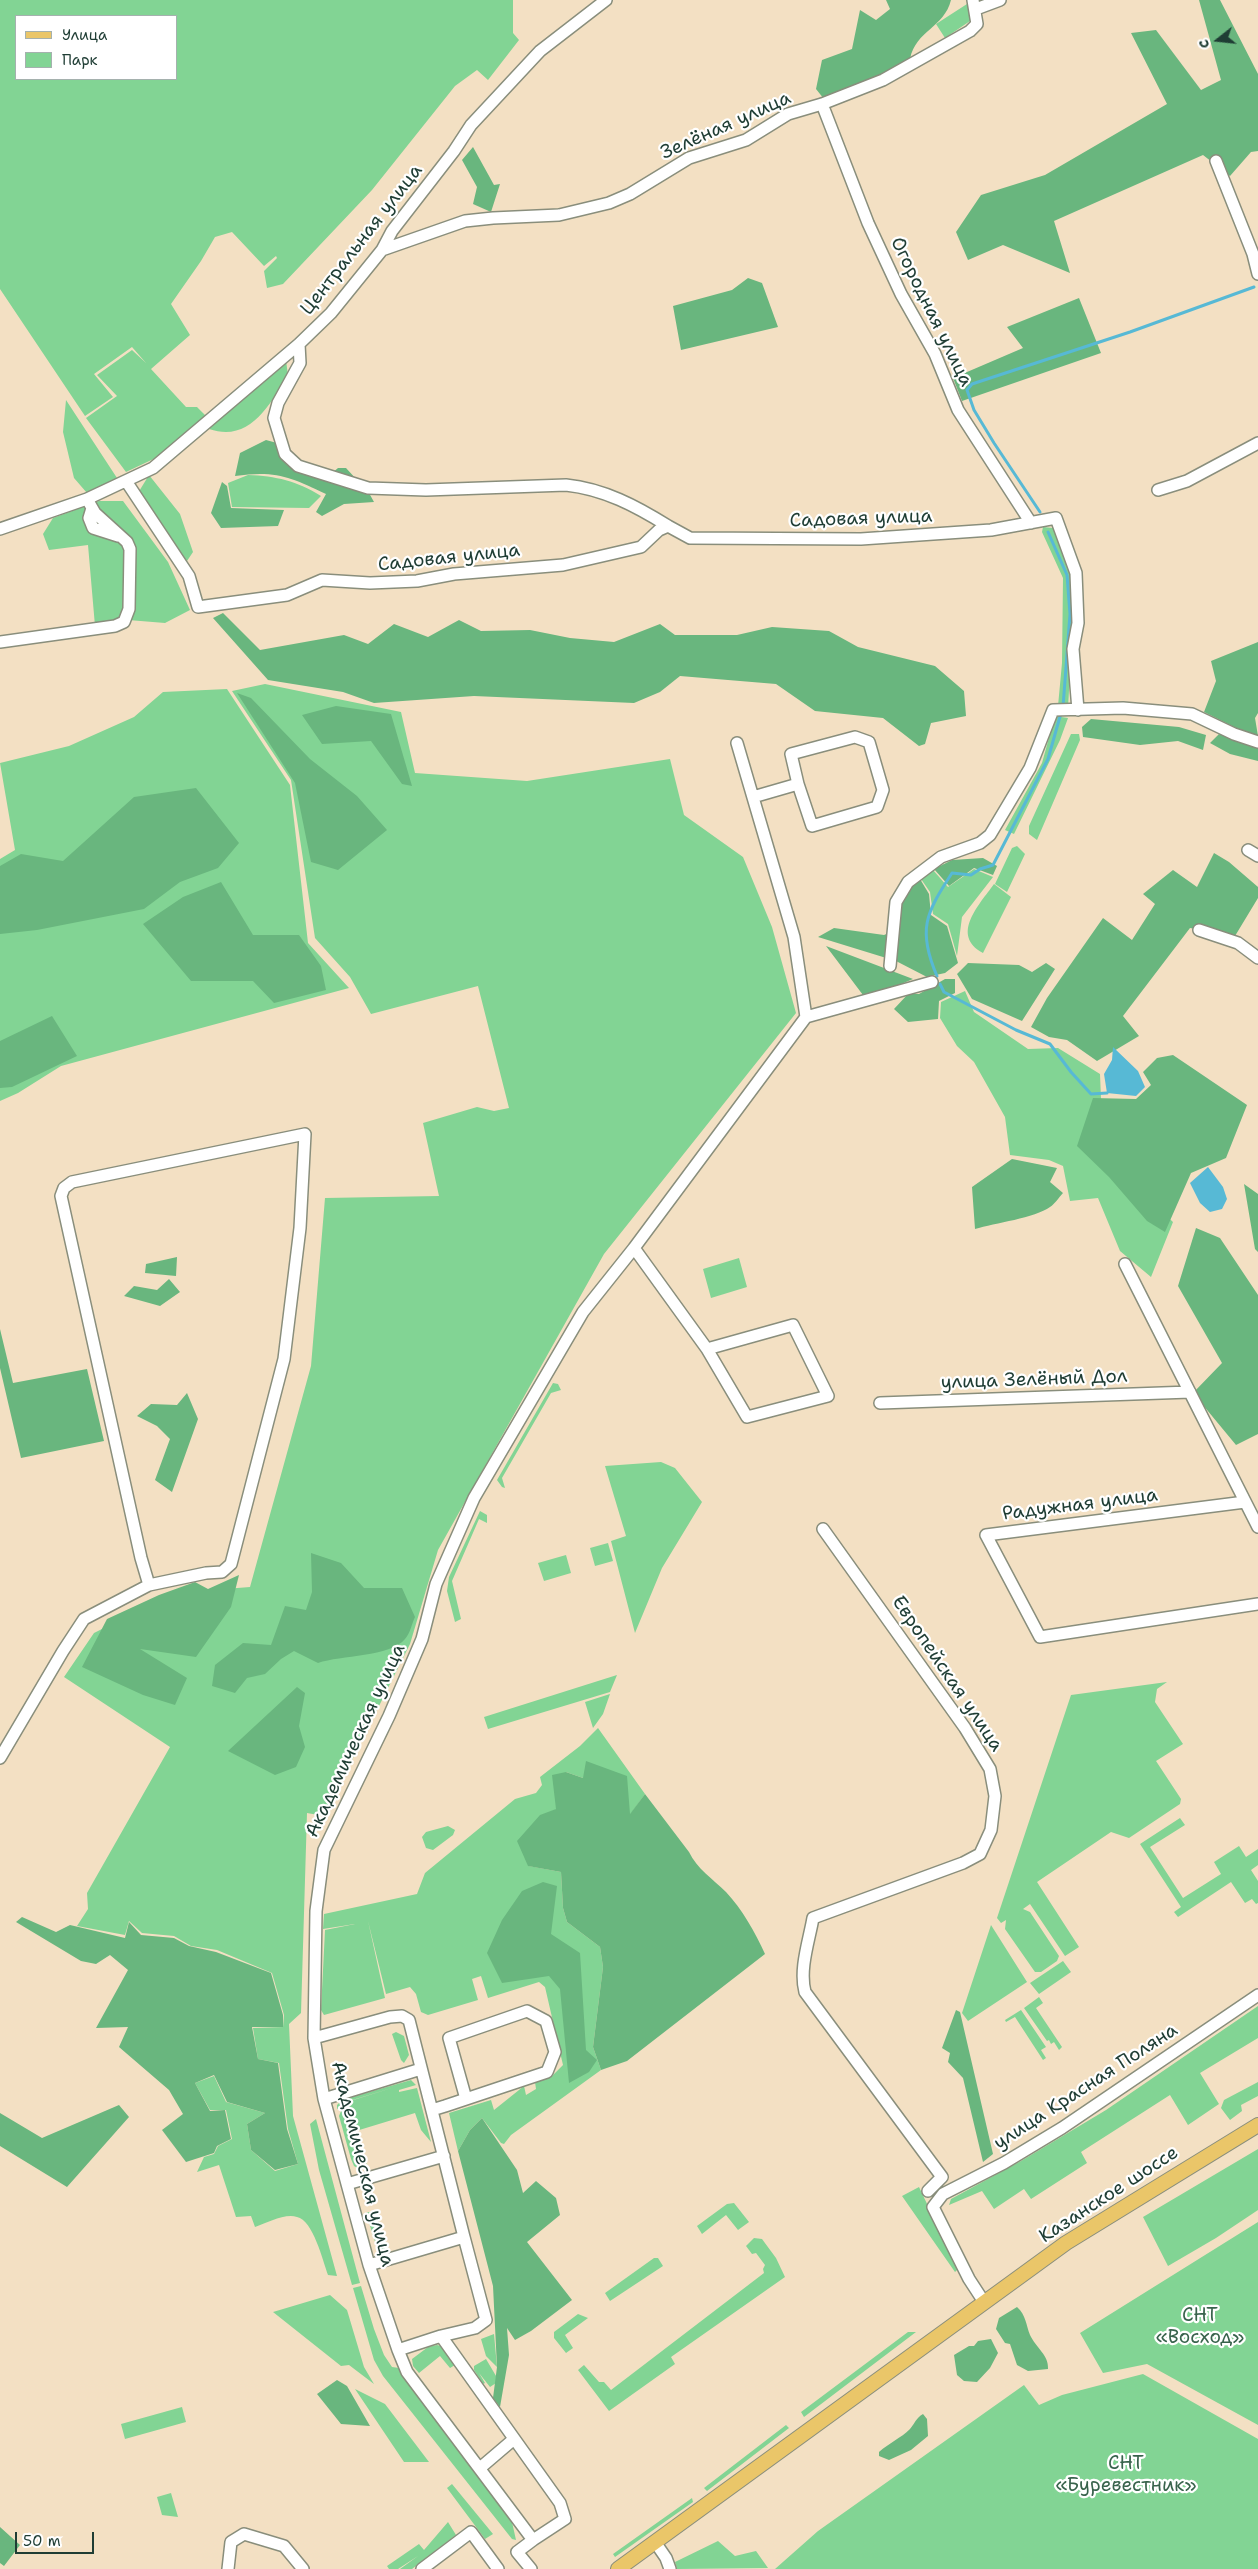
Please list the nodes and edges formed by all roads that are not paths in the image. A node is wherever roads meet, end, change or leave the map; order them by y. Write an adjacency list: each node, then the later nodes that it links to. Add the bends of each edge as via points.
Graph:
1 (606, 0): 6 (street, Центральная улица, via 540,51 495,97 471,124 392,231)
2 (1000, 0): 3 (street, Зелёная улица)
3 (975, 4): 4 (street, Зелёная улица, via 977,24 970,31 882,80)
4 (822, 104): 6 (street, Зелёная улица, via 788,114 746,140 689,158 609,203 559,215 465,221); 13 (street, Огородная улица, via 868,224 901,294 935,354 958,410)
5 (1216, 161): 7 (street)
6 (382, 250): 8 (street, Центральная улица, via 331,313)
7 (1258, 274)
8 (299, 344): 10 (street, Центральная улица, via 153,468); 14 (street, Садовая улица, via 300,363 275,410 278,438 289,460 298,466 368,488 426,490 580,486 638,507)
9 (1258, 442): 11 (street, via 1187,481)
10 (126, 481): 12 (street, Центральная улица); 14 (street, Садовая улица, via 189,576 198,606 287,595 322,580 417,581 454,574 563,565 641,546)
11 (1158, 490)
12 (90, 503): 15 (street, Центральная улица); 16 (street, via 130,549 129,609 124,622 115,626)
13 (1031, 523): 14 (street, Садовая улица, via 991,530 861,539 690,538); 17 (street, Садовая улица, via 1056,518 1076,573 1078,623)
14 (668, 526)
15 (0, 529)
16 (0, 642)
17 (1064, 710): 18 (street, via 1123,708 1192,714); 24 (street, via 990,835 980,843 941,858 908,882 896,902)
18 (1258, 742)
19 (737, 743): 21 (street)
20 (798, 784): 20 (street, via 791,754 855,737 868,742 883,790 877,807 812,826); 21 (street)
21 (753, 797): 26 (street, via 794,937)
22 (1199, 930): 23 (street, via 1238,942)
23 (1258, 958)
24 (890, 966)
25 (932, 982): 26 (street)
26 (806, 1017): 27 (street, Академическая улица)
27 (634, 1248): 29 (street); 39 (street, Академическая улица, via 583,1312 480,1488 436,1584 422,1639 389,1716 324,1850 316,1911)
28 (1125, 1264): 30 (street)
29 (707, 1350): 29 (street, via 747,1417 828,1396 793,1325)
30 (1190, 1392): 31 (street, улица Зелёный Дол); 32 (street)
31 (880, 1403)
32 (1246, 1502): 33 (street); 36 (street, Радужная улица, via 986,1535 1040,1637)
33 (1258, 1527)
34 (823, 1529): 47 (street, Европейская улица, via 965,1728 990,1769 995,1796 992,1830 980,1854 813,1918 802,1981 804,1992 942,2177)
35 (149, 1585): 35 (street, via 61,1196 64,1188 72,1182 305,1134 300,1228 284,1359 231,1564 222,1572); 37 (street, via 84,1619)
36 (1258, 1604)
37 (0, 1758)
38 (1258, 1995): 50 (street, улица Красная Поляна, via 1062,2128 943,2194 933,2207)
39 (314, 2038): 40 (street, via 402,2016 409,2020); 41 (street, Академическая улица)
40 (421, 2069): 41 (street); 43 (street)
41 (324, 2099): 46 (street, Академическая улица)
42 (466, 2099): 42 (street, via 547,2072 555,2052 546,2021 528,2011 449,2038); 43 (street)
43 (432, 2110): 45 (street)
44 (1258, 2125): 50 (main road, Казанское шоссе, via 1082,2232)
45 (444, 2156): 46 (street); 48 (street)
46 (347, 2184): 49 (street, Академическая улица)
47 (928, 2191)
48 (464, 2237): 49 (street); 51 (street, via 486,2320 475,2328)
49 (370, 2265): 52 (street, Академическая улица)
50 (984, 2302): 56 (main road, Казанское шоссе)
51 (441, 2336): 52 (street); 53 (street)
52 (398, 2350): 54 (street, Академическая улица, via 407,2372)
53 (514, 2439): 54 (street); 55 (street, via 560,2503 565,2519)
54 (480, 2468): 55 (street, Академическая улица)
55 (533, 2540): 61 (street, via 517,2552)
56 (655, 2542): 62 (main road, Казанское шоссе); 63 (street)
57 (228, 2569): 58 (street, via 231,2542 244,2534 284,2546)
58 (303, 2569)
59 (422, 2569): 60 (street, via 471,2532)
60 (498, 2569)
61 (531, 2569)
62 (618, 2569)
63 (670, 2569)

